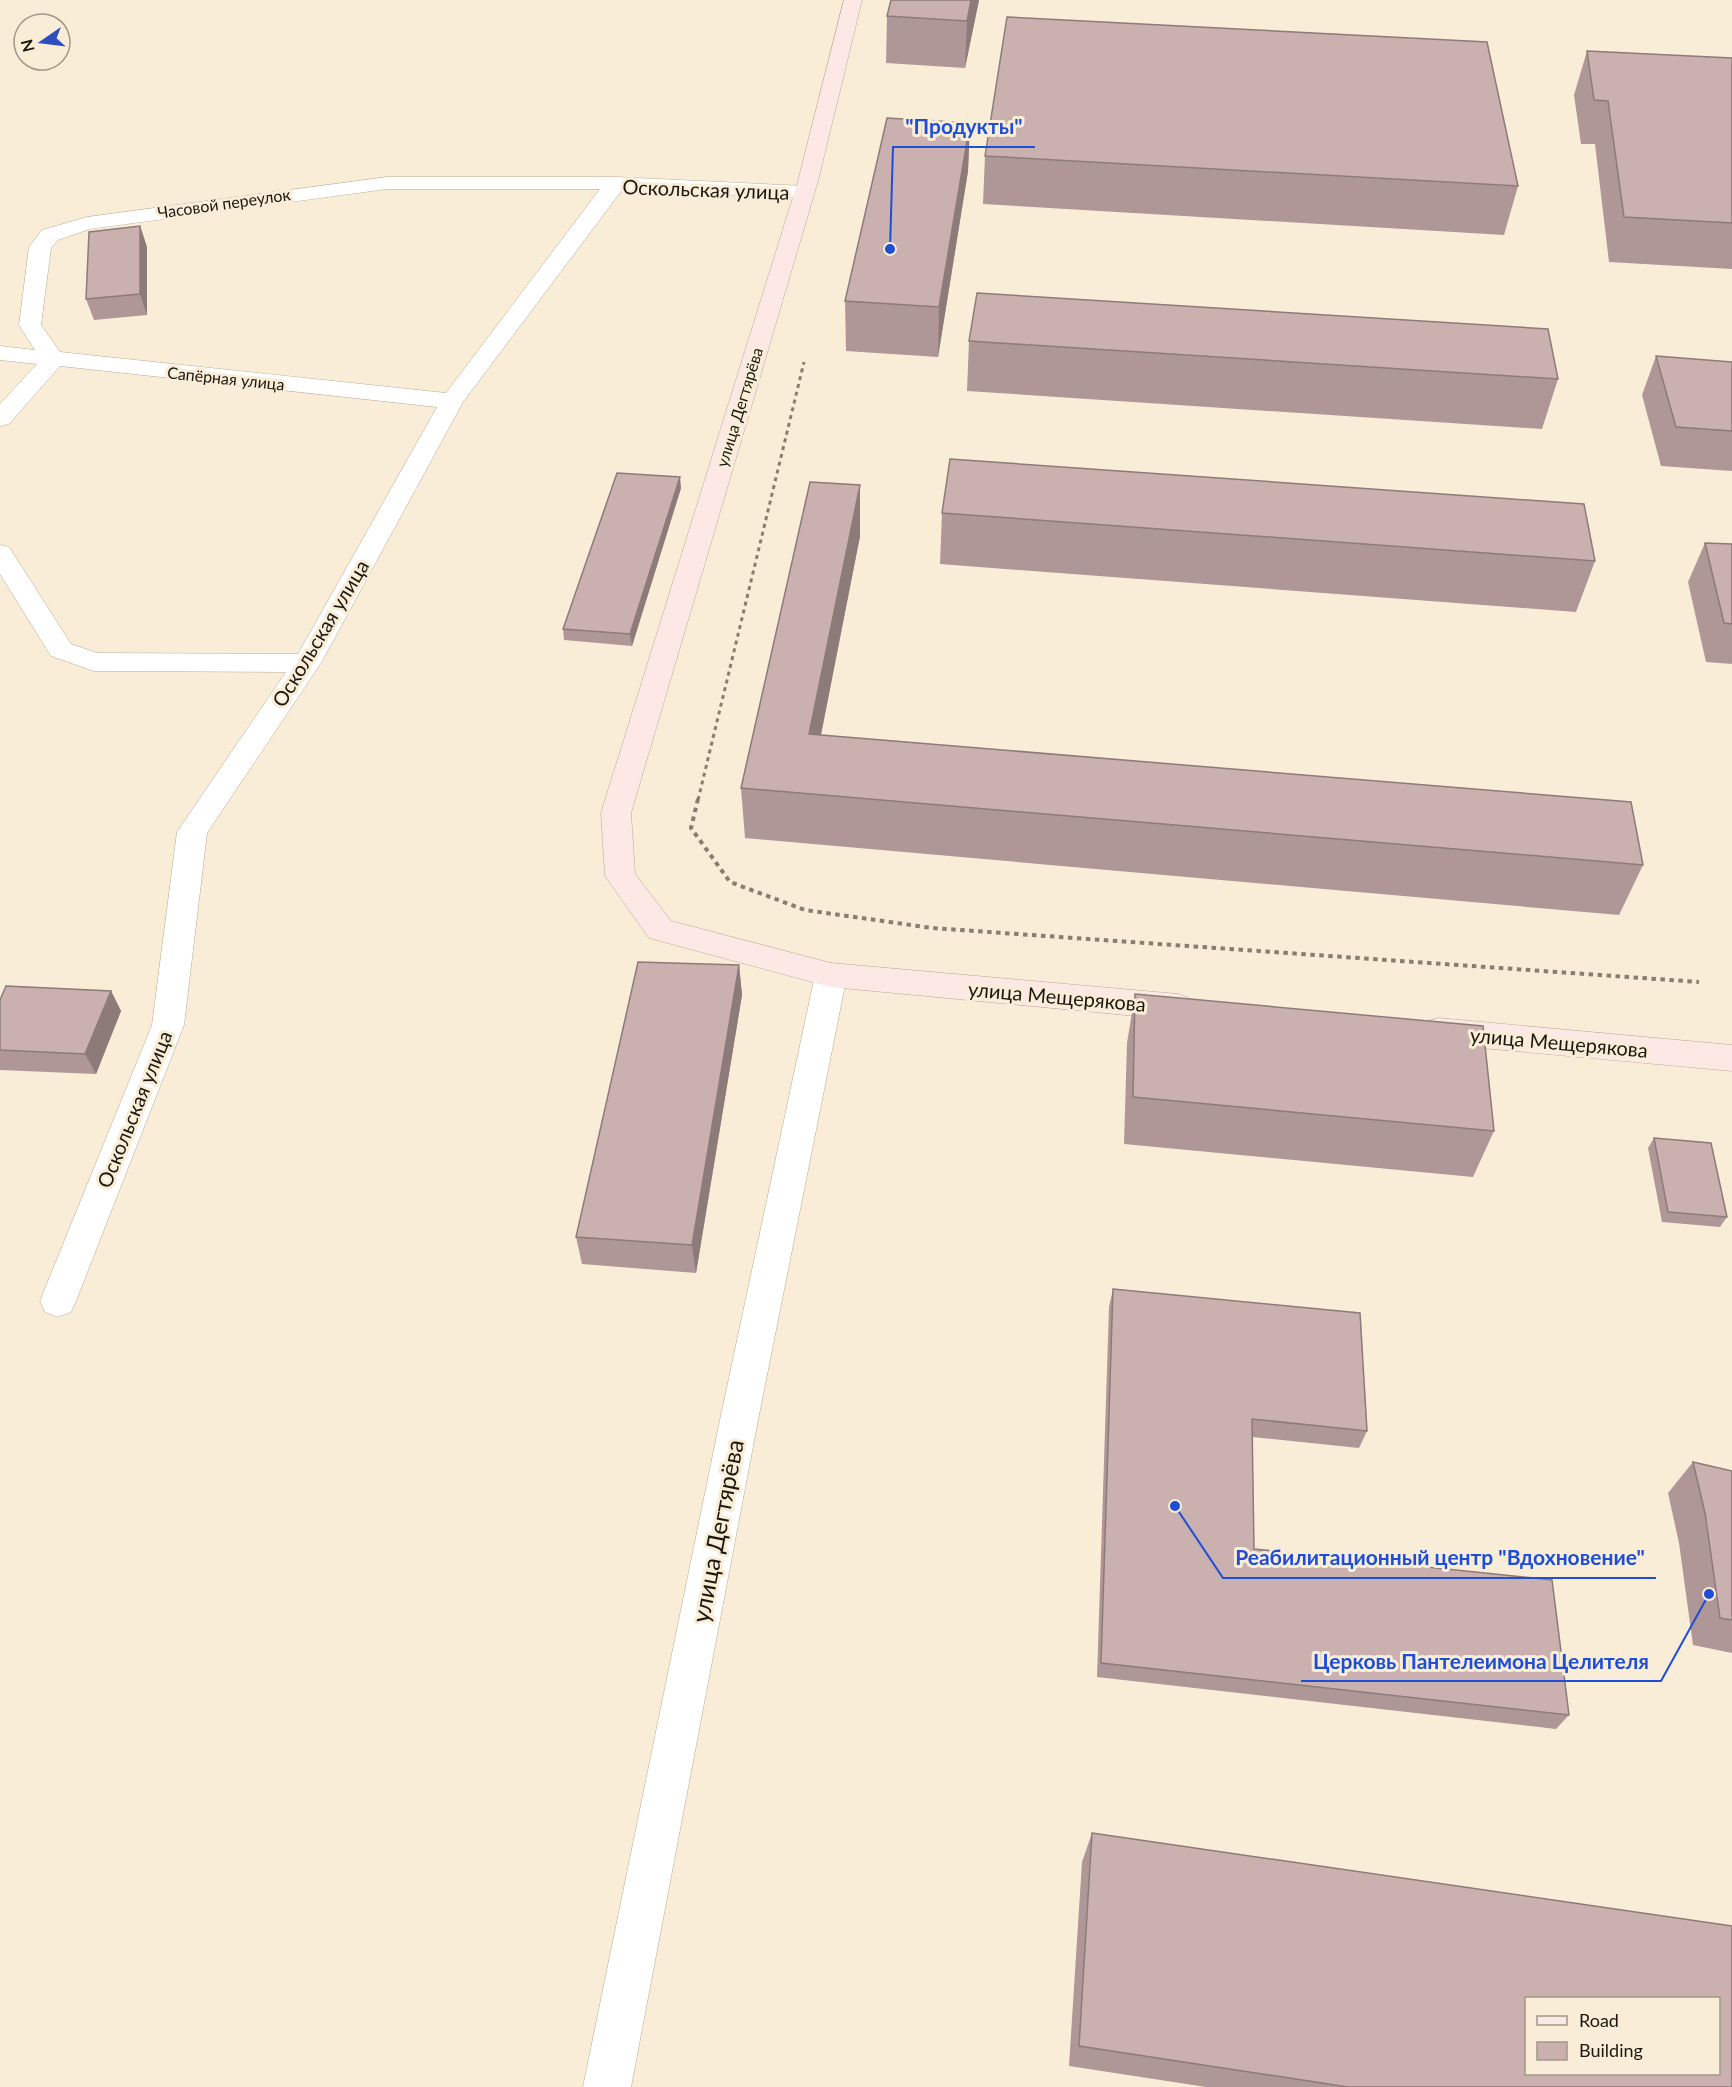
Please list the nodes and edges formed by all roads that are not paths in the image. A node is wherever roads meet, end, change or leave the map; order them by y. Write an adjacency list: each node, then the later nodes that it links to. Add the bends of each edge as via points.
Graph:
1 (853, 0): 3 (street, улица Дегтярёва)
2 (616, 183): 3 (street, Оскольская улица); 5 (street, Часовой переулок, via 387,183 87,223 50,235 40,247 30,325); 6 (street, Оскольская улица)
3 (804, 192): 10 (street, улица Дегтярёва)
4 (0, 353): 5 (street, Сапёрная улица)
5 (52, 360): 6 (street, Сапёрная улица); 7 (street)
6 (452, 400): 9 (street, Оскольская улица)
7 (0, 419)
8 (0, 553): 9 (street, via 61,650 94,662)
9 (307, 663): 15 (street, Оскольская улица, via 192,832 168,1025)
10 (616, 813): 11 (street, улица Мещерякова, via 620,876 660,930)
11 (831, 975): 12 (street, улица Мещерякова); 16 (street, улица Дегтярёва)
12 (1210, 1010)
13 (1412, 1029): 14 (street, улица Мещерякова)
14 (1732, 1058)
15 (58, 1301)
16 (607, 2087)

